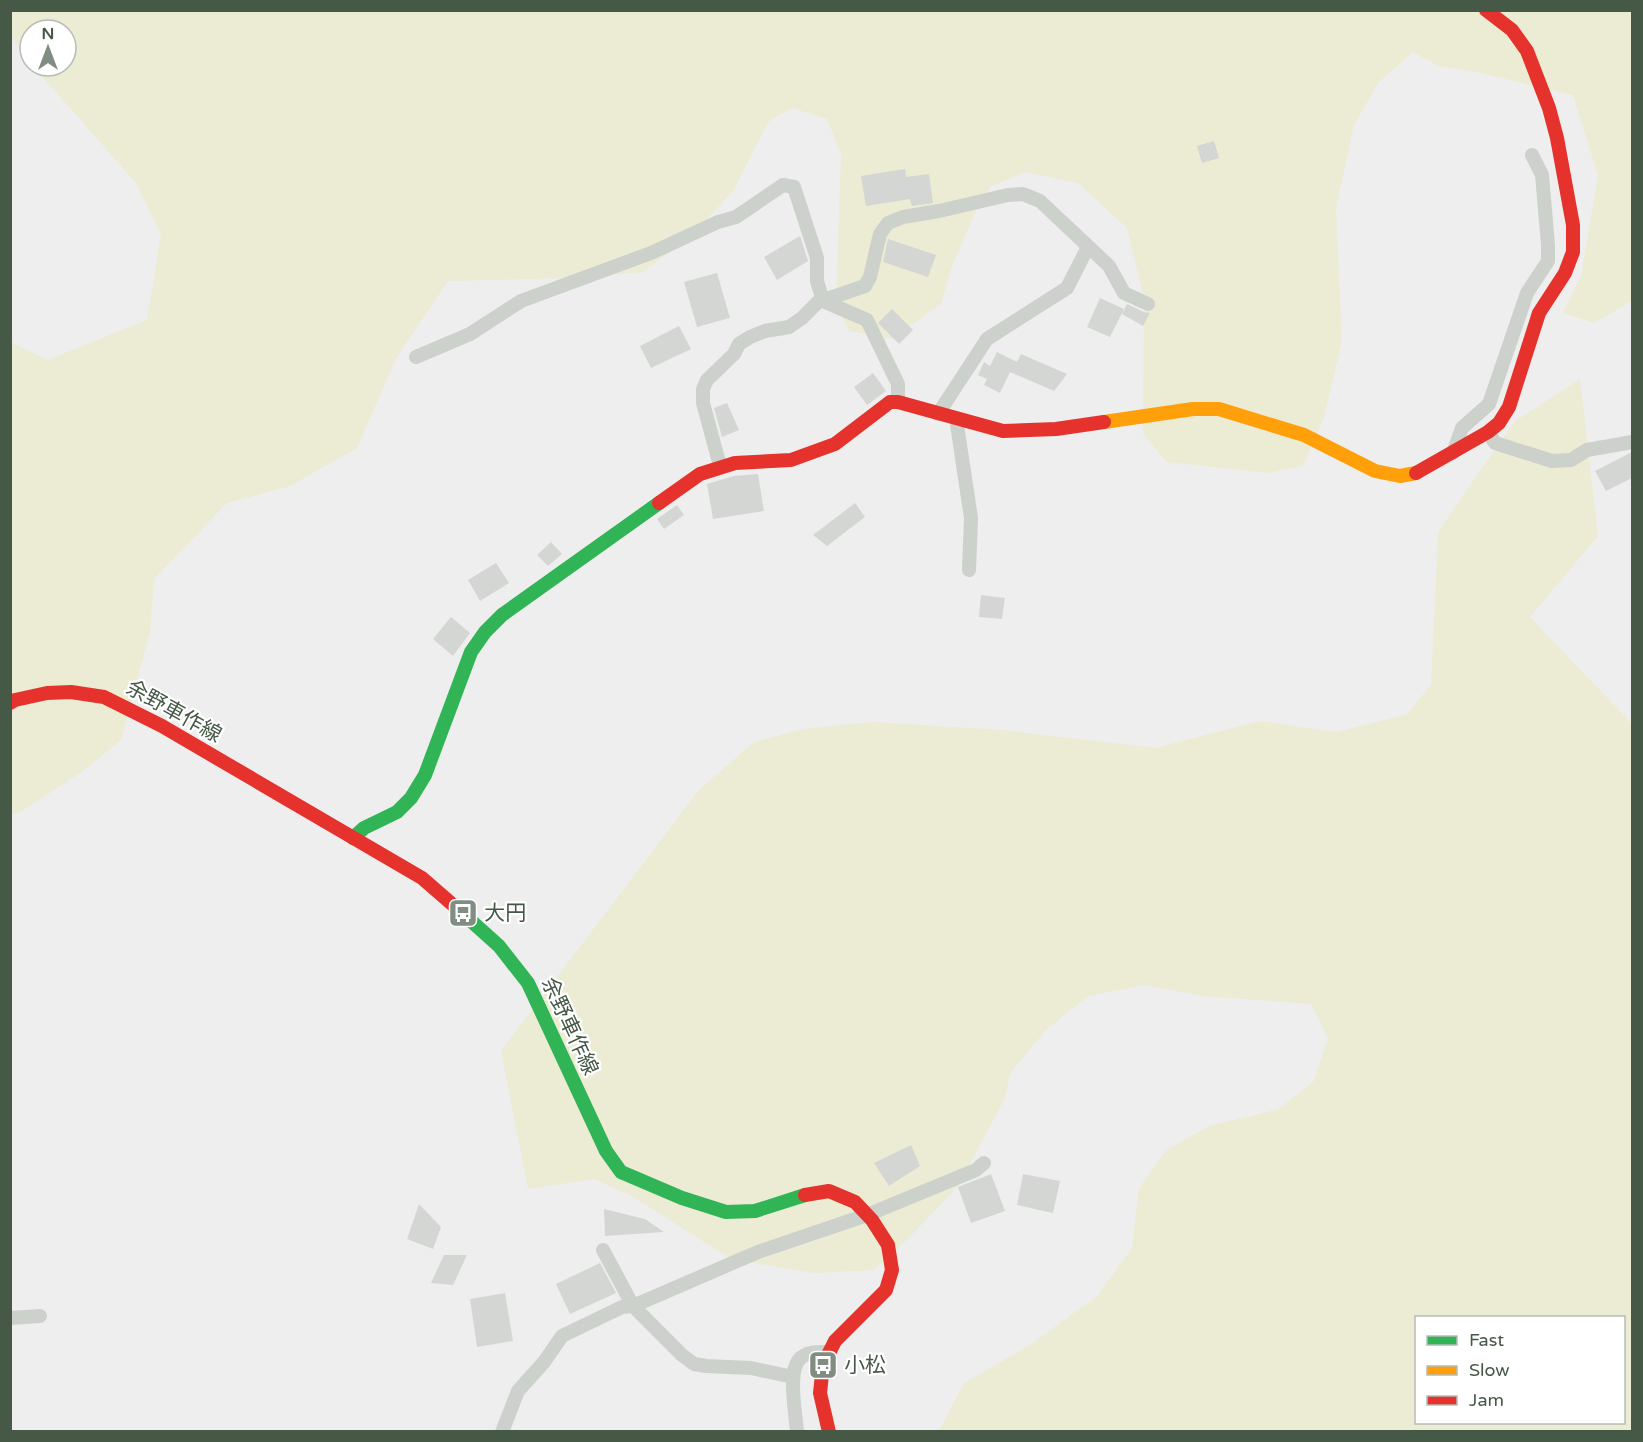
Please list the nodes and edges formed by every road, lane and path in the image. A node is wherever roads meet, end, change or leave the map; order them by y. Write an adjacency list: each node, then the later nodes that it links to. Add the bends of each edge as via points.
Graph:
1 (1486, 10): 10 (street, via 1512,30 1527,51 1557,138 1573,225 1573,252 1565,273 1539,313 1509,407)
2 (1532, 156): 12 (street, via 1542,175 1548,261 1527,293 1489,404 1462,428)
3 (1088, 247): 4 (street, via 1040,201 1023,194 1008,195 888,223 880,234 865,286); 5 (street, via 1109,266 1124,293); 8 (street, via 1067,288 987,339)
4 (824, 300): 6 (street, via 817,281 817,258 801,205 794,187 783,185 736,217 522,301 470,334); 7 (street, via 867,320 898,384); 13 (street, via 789,327 765,331 739,344 707,380 703,403)
5 (1148, 304)
6 (416, 357)
7 (898, 402): 8 (street); 13 (street, via 890,402 835,444 813,453 791,460)
8 (938, 414): 9 (street)
9 (956, 418): 12 (street, via 1003,431 1056,429 1193,409 1219,409 1304,435 1383,473 1400,476 1416,472); 14 (street, via 971,518)
10 (1488, 432): 11 (street, via 1496,443 1552,461 1571,460 1587,450); 12 (street)
11 (1632, 442)
12 (1453, 453)
13 (720, 466): 16 (street, via 700,474 494,623 471,652 425,775 411,798 397,812 364,828)
14 (969, 570)
15 (10, 703): 16 (street, 余野車作線, via 47,693 104,697 162,726)
16 (353, 838): 18 (street, 余野車作線, via 422,878 499,946 528,983 606,1151 621,1172 726,1212 755,1211 829,1191 855,1202)
17 (984, 1162): 18 (street, via 976,1170)
18 (867, 1215): 20 (street, via 758,1252); 23 (street, 余野車作線, via 888,1245 892,1270 886,1290 835,1341)
19 (603, 1250): 20 (street)
20 (633, 1306): 24 (street, via 694,1364 751,1368); 25 (street, via 622,1307 562,1336 518,1392)
21 (40, 1316): 22 (street)
22 (10, 1318)
23 (830, 1352): 24 (street, via 801,1357); 27 (street, 余野車作線, via 823,1365 820,1393)
24 (793, 1377): 26 (street)
25 (502, 1431)
26 (797, 1431)
27 (829, 1431)

